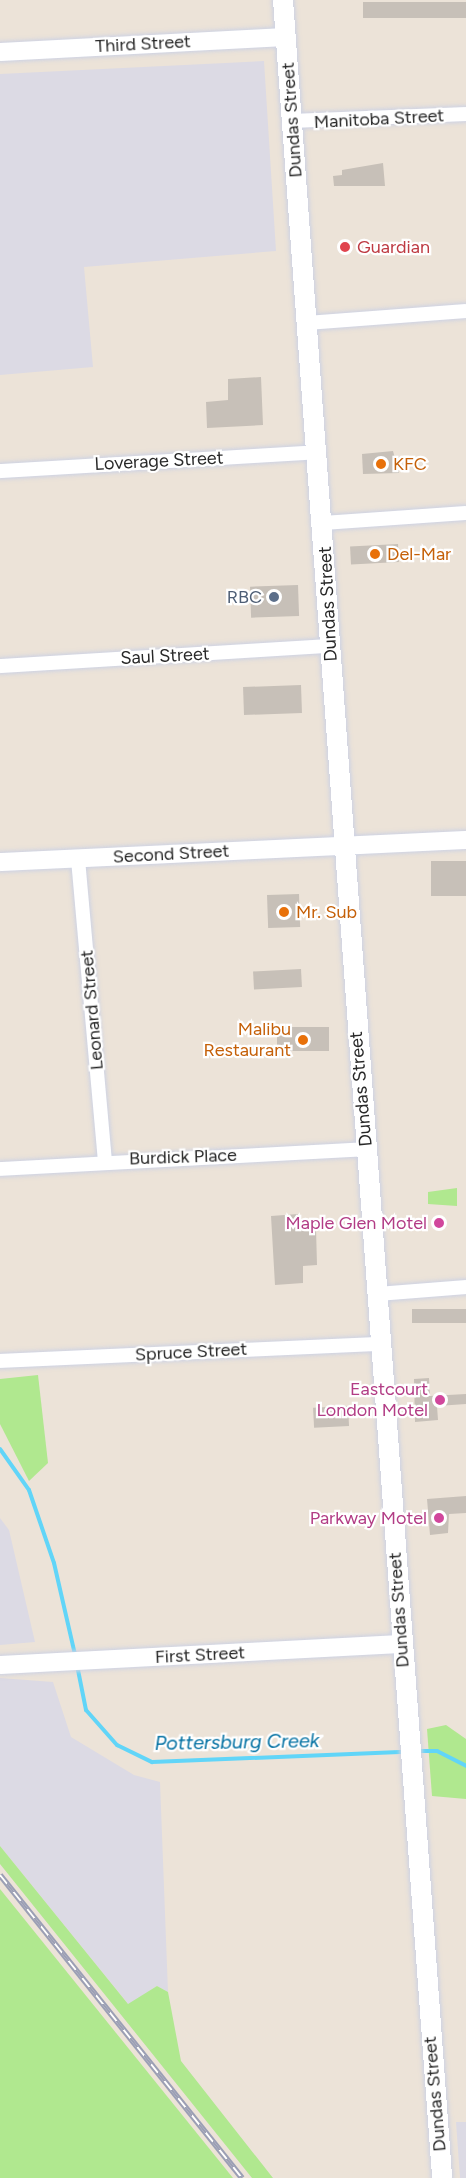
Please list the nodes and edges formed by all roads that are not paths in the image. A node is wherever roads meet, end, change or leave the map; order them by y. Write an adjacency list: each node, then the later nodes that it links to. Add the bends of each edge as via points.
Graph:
1 (283, 0): 2 (main road, Dundas Street)
2 (286, 38): 3 (street, Third Street); 5 (main road, Dundas Street)
3 (0, 52)
4 (466, 114): 5 (street, Manitoba Street)
5 (292, 122): 7 (main road, Dundas Street)
6 (466, 311): 7 (street)
7 (307, 323): 8 (main road, Dundas Street)
8 (318, 452): 9 (street, Loverage Street); 11 (main road, Dundas Street)
9 (0, 471)
10 (466, 513): 11 (street)
11 (323, 523): 12 (main road, Dundas Street)
12 (330, 646): 13 (street, Saul Street); 15 (main road, Dundas Street)
13 (0, 666)
14 (466, 840): 15 (street, Second Street)
15 (341, 844): 16 (street, Second Street); 18 (main road, Dundas Street)
16 (78, 859): 17 (street, Second Street); 19 (street, Leonard Street)
17 (0, 862)
18 (366, 1149): 19 (street, Burdick Place); 22 (main road, Dundas Street)
19 (105, 1160): 20 (street, Burdick Place)
20 (0, 1169)
21 (466, 1287): 22 (street)
22 (378, 1294): 23 (main road, Dundas Street)
23 (381, 1344): 24 (street, Spruce Street); 25 (main road, Dundas Street)
24 (0, 1362)
25 (400, 1644): 26 (street, First Street); 27 (main road, Dundas Street)
26 (0, 1665)
27 (442, 2178)

